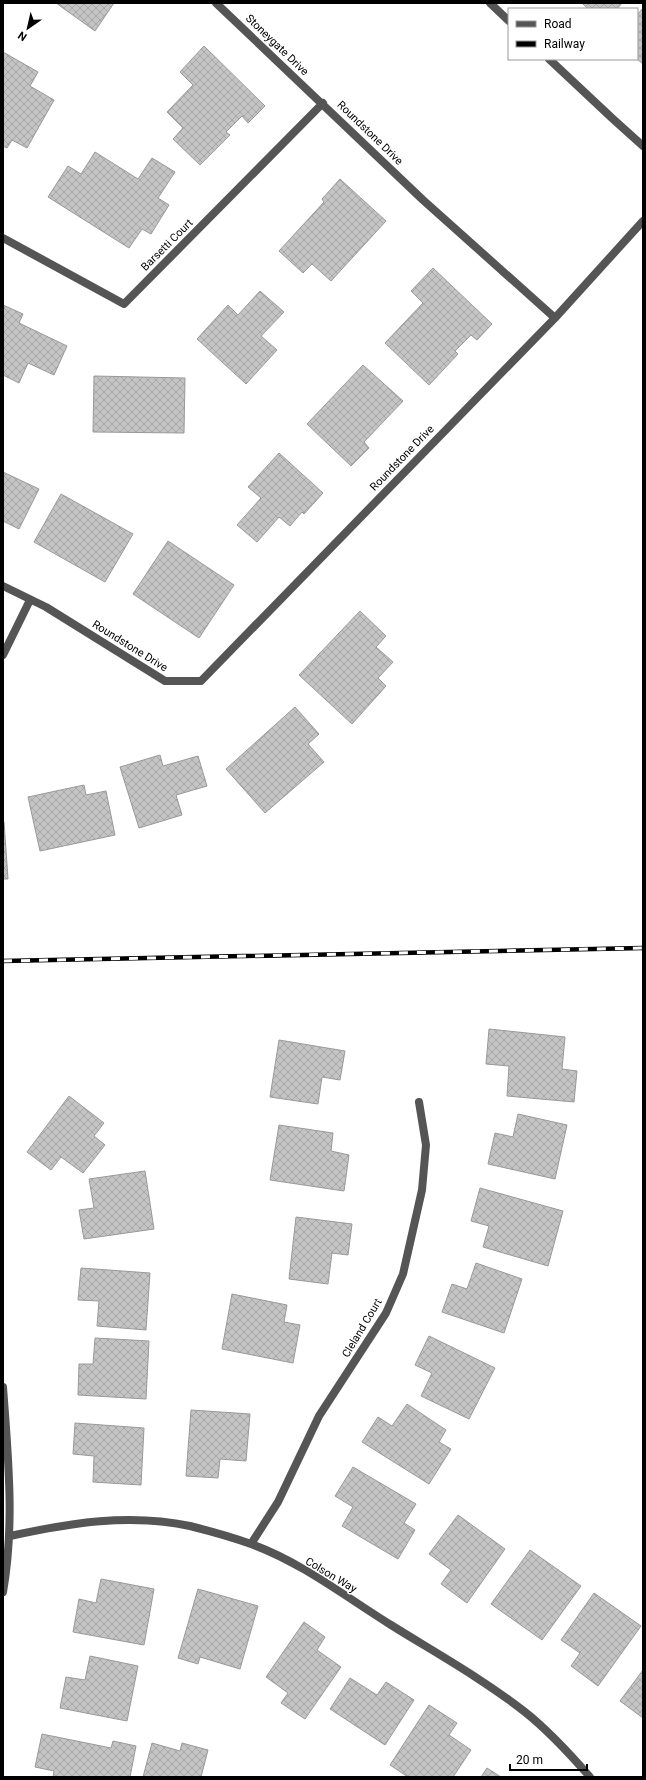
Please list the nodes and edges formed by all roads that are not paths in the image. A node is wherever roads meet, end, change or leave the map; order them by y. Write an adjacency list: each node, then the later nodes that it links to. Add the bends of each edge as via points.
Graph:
1 (216, 3): 5 (street, Stoneygate Drive)
2 (490, 3): 3 (street)
3 (508, 20)
4 (550, 60): 6 (street)
5 (323, 103): 8 (street, Barsetti Court, via 124,304); 9 (street, Roundstone Drive, via 423,200)
6 (643, 146)
7 (643, 221): 9 (street)
8 (3, 238)
9 (555, 318): 11 (street, Roundstone Drive, via 201,681 165,681 46,607)
10 (3, 586): 11 (street, Roundstone Drive)
11 (30, 600): 12 (street)
12 (3, 655)
13 (419, 1102): 16 (street, Cleland Court, via 426,1144 422,1190 403,1274 386,1313 319,1416 278,1502)
14 (3, 1387): 15 (street, via 10,1490)
15 (10, 1536): 16 (street, Colson Way, via 66,1524 128,1520 190,1526); 17 (street)
16 (251, 1544): 18 (street, Colson Way, via 306,1571 486,1685 525,1712 559,1742)
17 (3, 1592)
18 (590, 1777)

